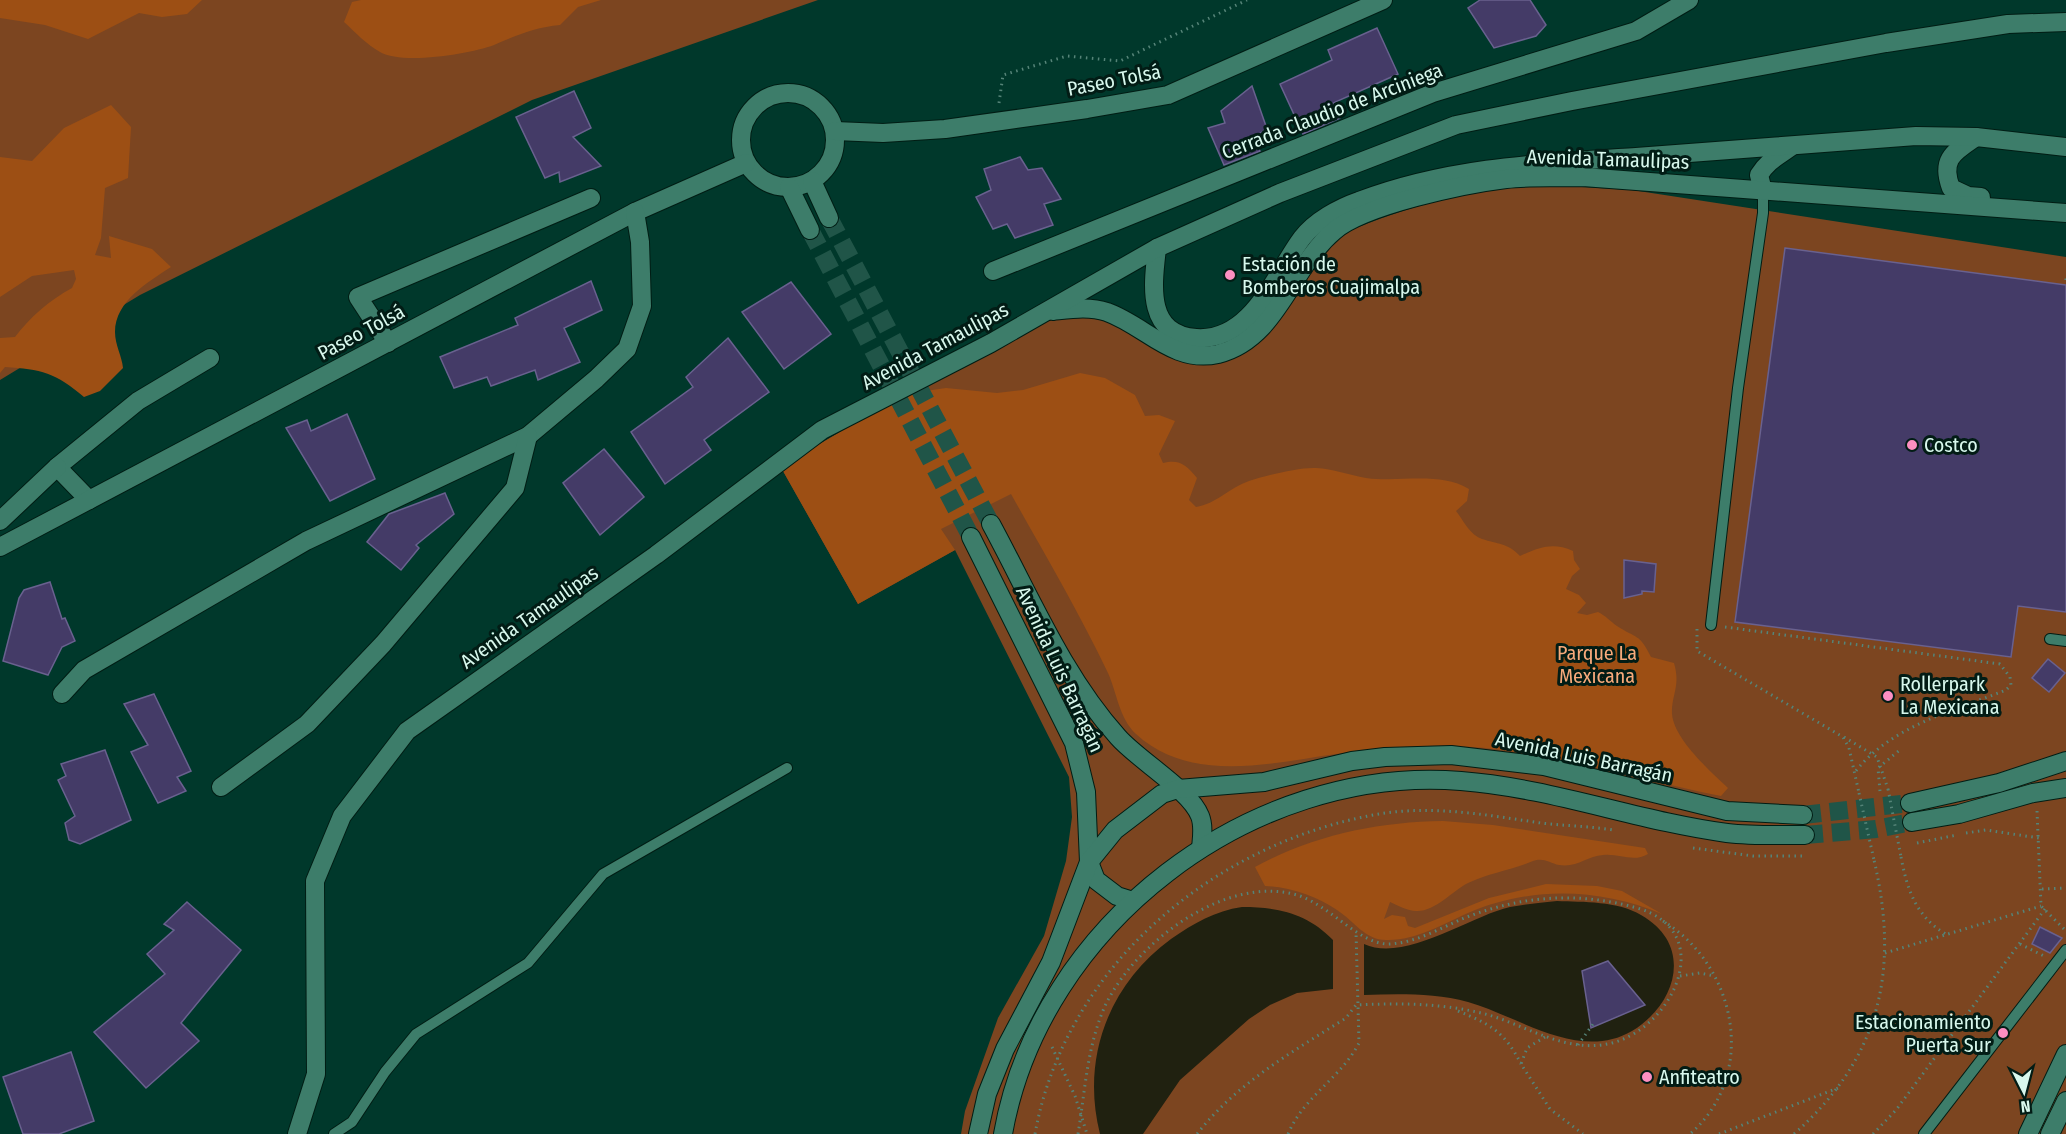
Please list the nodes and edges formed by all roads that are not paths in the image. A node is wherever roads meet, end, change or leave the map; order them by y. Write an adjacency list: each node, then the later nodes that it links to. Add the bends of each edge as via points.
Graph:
1 (1383, 0): 4 (street, Paseo Tolsá, via 1168,95 996,122 884,133)
2 (1689, 0): 18 (street, Cerrada Claudio de Arciniega, via 1636,31 1433,93)
3 (2066, 22): 17 (street, Avenida Tamaulipas, via 2008,24 1886,43 1456,125 1280,193)
4 (835, 131): 8 (street, via 827,112 812,98 792,92 772,95 754,106 743,123 740,144); 9 (street, via 834,154 829,165)
5 (1976, 137): 6 (street, Avenida Tamaulipas, via 1916,136); 7 (street, Avenida Tamaulipas); 14 (street, via 1952,154 1946,175 1951,188 1968,196 2052,204)
6 (1793, 145): 11 (street, via 1762,169 1759,175); 17 (street, Avenida Tamaulipas, via 1504,166 1359,201 1326,217 1303,236 1250,315 1231,331 1214,337 1180,334 1165,324 1156,310 1152,293)
7 (2066, 147)
8 (746, 163): 10 (street, via 764,181); 13 (street, Paseo Tolsá)
9 (812, 181): 10 (street); 15 (street)
10 (789, 187): 16 (street)
11 (1763, 191): 14 (street, Avenida Tamaulipas); 19 (street, Avenida Tamaulipas, via 1583,177 1506,179 1365,213 1336,229 1317,246 1263,327 1239,346 1218,354 1195,356 1173,351 1133,323 1105,312 1084,308); 29 (lane)
12 (591, 198): 20 (street, via 358,297)
13 (635, 212): 20 (street, Paseo Tolsá); 22 (street, via 642,306 627,349)
14 (2064, 213)
15 (829, 218)
16 (810, 230)
17 (1157, 248): 19 (street, Avenida Tamaulipas)
18 (993, 271)
19 (1045, 312): 49 (street, Avenida Tamaulipas, via 822,430 656,555 407,731 342,816 315,882 316,1074)
20 (388, 343): 24 (street, Paseo Tolsá)
21 (210, 358): 23 (street, via 138,401)
22 (528, 436): 32 (street, via 306,541 84,670); 35 (street, via 515,488 384,644 307,724)
23 (57, 467): 24 (street); 25 (street)
24 (89, 500): 28 (street, Paseo Tolsá)
25 (0, 521)
26 (991, 524): 36 (street, Avenida Luis Barragán, via 1090,702 1120,739)
27 (971, 537): 43 (street, Avenida Luis Barragán, via 1074,744 1086,792)
28 (0, 547)
29 (1711, 625)
30 (2050, 639): 31 (lane)
31 (2066, 641)
32 (62, 694)
33 (2066, 761): 38 (street, via 1999,783)
34 (787, 768): 50 (lane, via 603,874 528,963 416,1034 352,1122)
35 (221, 787)
36 (1178, 789): 39 (street, Avenida Luis Barragán, via 1264,782 1352,761 1451,755 1544,766 1727,811); 42 (street, Avenida Luis Barragán, via 1199,813); 43 (street, Avenida Luis Barragán, via 1142,807 1115,830)
37 (2066, 789): 40 (street)
38 (1910, 803)
39 (1803, 815)
40 (1912, 822)
41 (1805, 835): 42 (street, via 1729,833 1527,788 1429,779 1360,786 1300,802)
42 (1201, 848): 44 (street)
43 (1089, 862): 44 (street, Avenida Luis Barragán, via 1096,880 1106,889); 51 (street, Avenida Luis Barragán, via 1055,952 1001,1058)
44 (1133, 901): 52 (street, via 1069,978 1040,1028 1014,1090)
45 (2066, 950): 46 (lane)
46 (2058, 966): 53 (lane)
47 (2066, 1054): 54 (street)
48 (2066, 1101): 55 (street)
49 (297, 1134)
50 (334, 1134)
51 (978, 1134)
52 (1003, 1134)
53 (1924, 1134)
54 (2028, 1134)
55 (2050, 1134)

